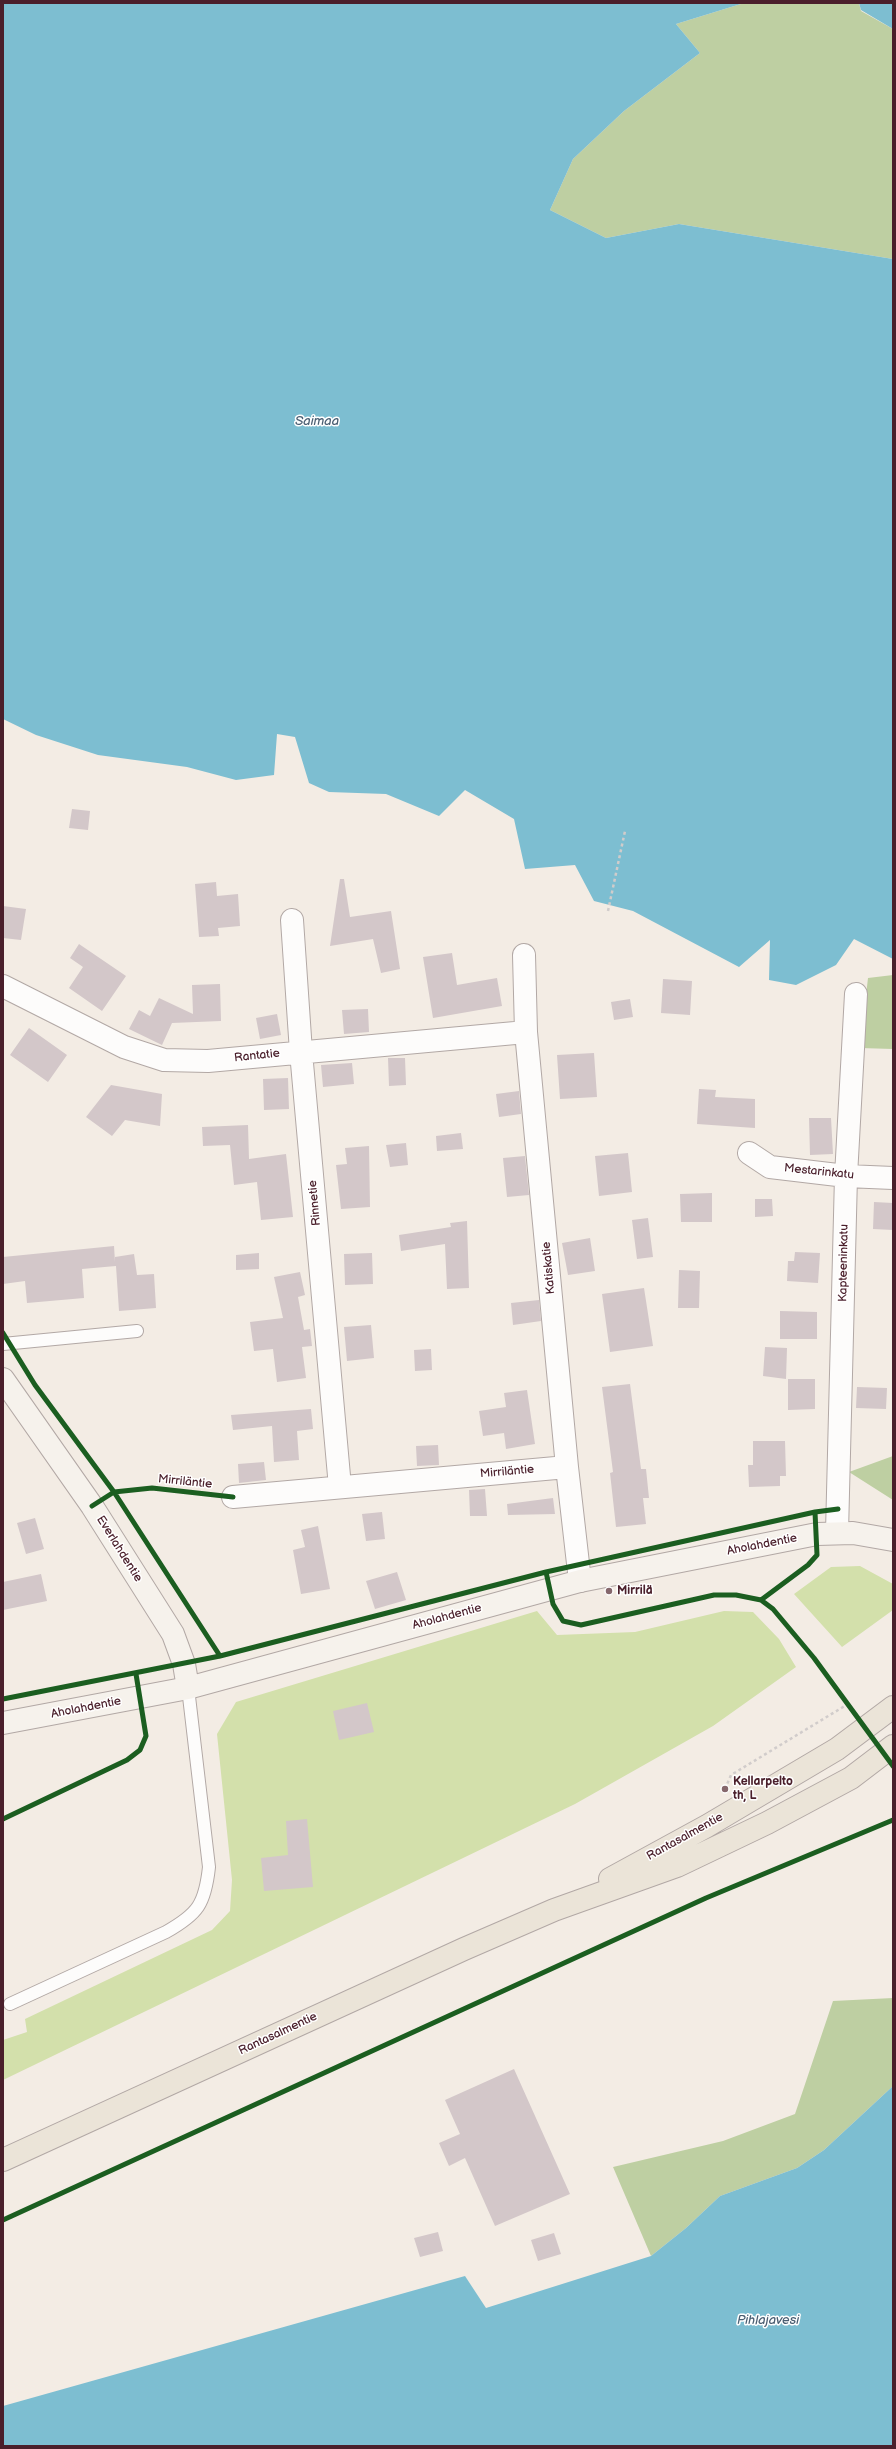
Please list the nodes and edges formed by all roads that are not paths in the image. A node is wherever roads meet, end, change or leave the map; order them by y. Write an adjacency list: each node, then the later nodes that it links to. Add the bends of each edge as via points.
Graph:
1 (292, 920): 6 (street, Rinnetie)
2 (524, 955): 5 (street, Katiskatie)
3 (5, 991): 6 (street, Rantatie, via 124,1047 164,1060 208,1061)
4 (856, 994): 8 (street, Kapteeninkatu)
5 (526, 1032): 6 (street, Rantatie); 14 (street, Katiskatie)
6 (302, 1052): 15 (street, Rinnetie)
7 (749, 1153): 8 (street, Mestarinkatu, via 770,1167)
8 (846, 1176): 9 (street, Mestarinkatu); 17 (street, Kapteeninkatu)
9 (893, 1178)
10 (137, 1331): 11 (lane)
11 (3, 1344)
12 (3, 1379): 13 (street, Everlahdentie)
13 (9, 1399): 20 (street, Everlahdentie, via 92,1506 173,1634 184,1664)
14 (567, 1467): 15 (street, Mirriläntie); 19 (street, Katiskatie)
15 (340, 1487): 16 (street, Mirriläntie)
16 (233, 1497)
17 (837, 1532): 18 (street, Aholahdentie, via 870,1534); 19 (street, Aholahdentie)
18 (893, 1540)
19 (580, 1581): 20 (street, Aholahdentie)
20 (188, 1688): 22 (street, Aholahdentie); 25 (lane, via 209,1867 202,1902 186,1921 166,1932)
21 (893, 1707): 24 (highway, Rantasalmentie, via 830,1753 707,1826)
22 (3, 1724)
23 (893, 1746): 24 (highway, Rantasalmentie, via 851,1778 767,1823 677,1866)
24 (554, 1910): 26 (highway, Rantasalmentie)
25 (10, 2004)
26 (3, 2160)

